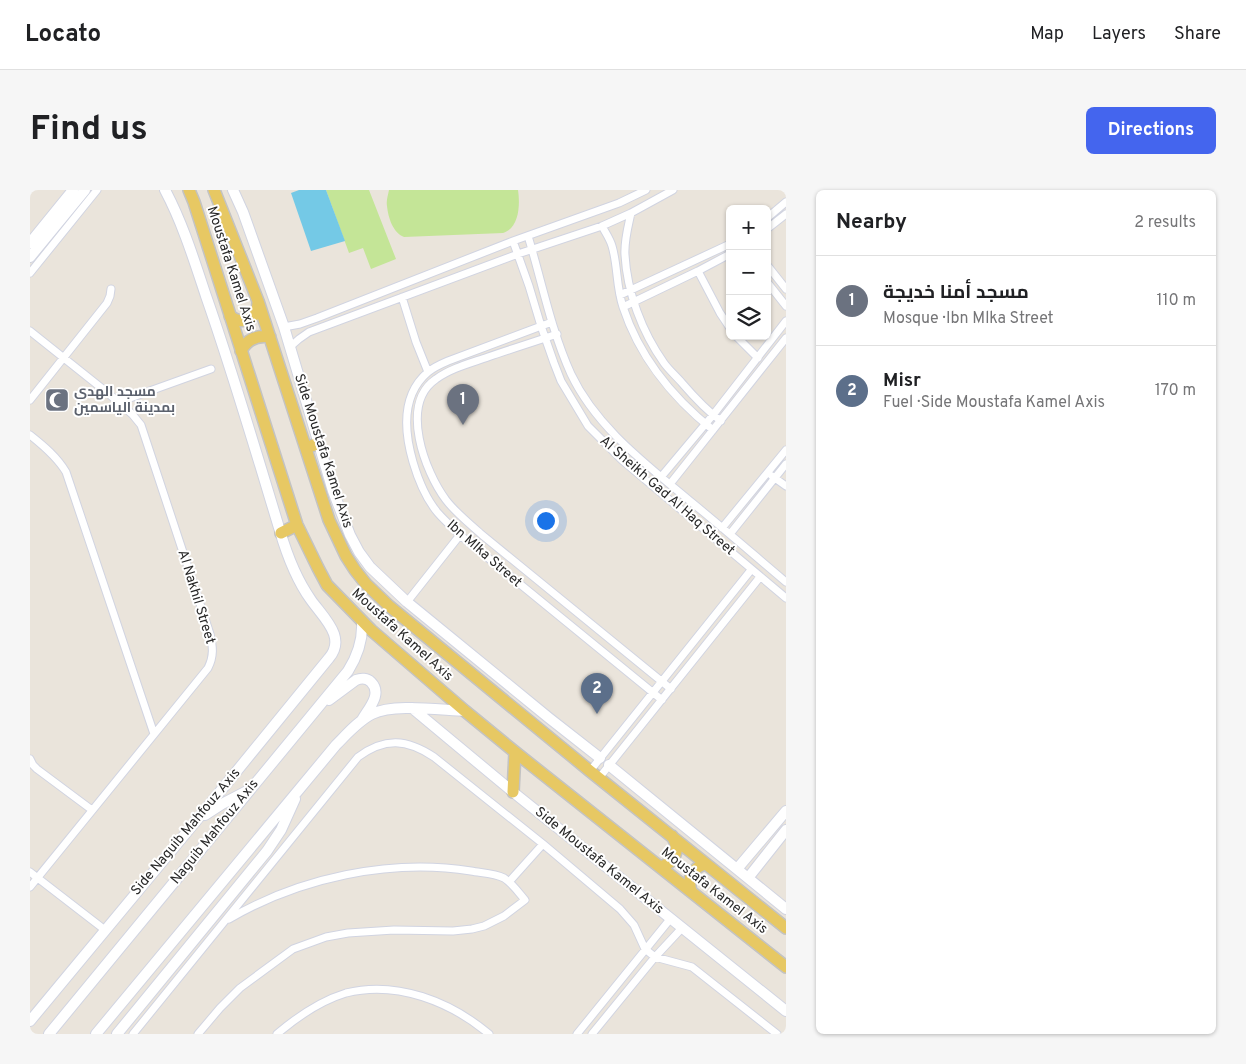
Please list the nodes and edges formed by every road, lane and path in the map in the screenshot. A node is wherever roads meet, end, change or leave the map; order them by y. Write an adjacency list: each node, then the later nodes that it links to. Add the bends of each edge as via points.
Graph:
1 (73, 190): 18 (street)
2 (85, 190): 23 (street)
3 (97, 190): 26 (street)
4 (166, 190): 77 (street, via 179,217 228,359)
5 (189, 190): 37 (main road, Moustafa Kamel Axis)
6 (214, 190): 33 (main road, Moustafa Kamel Axis)
7 (233, 190): 42 (street, Side Moustafa Kamel Axis)
8 (646, 190): 16 (street)
9 (673, 190): 11 (street)
10 (786, 202): 13 (street)
11 (631, 213): 14 (street); 30 (street, via 625,256)
12 (786, 214): 15 (street)
13 (771, 215)
14 (602, 226): 20 (street); 31 (street, via 613,248)
15 (771, 226)
16 (528, 236): 17 (street); 20 (street, Al Sheikh Gad Al Haq Street)
17 (513, 241): 21 (street, Al Sheikh Gad Al Haq Street); 42 (street, via 317,318)
18 (30, 243)
19 (726, 246): 30 (street)
20 (532, 249): 21 (street); 39 (street, Al Sheikh Gad Al Haq Street)
21 (518, 254): 32 (street); 41 (street, Al Sheikh Gad Al Haq Street)
22 (726, 256): 25 (street)
23 (30, 257)
24 (771, 270): 29 (street)
25 (698, 271): 34 (street); 40 (street)
26 (30, 273)
27 (771, 287): 35 (street)
28 (111, 289): 51 (street, via 108,303)
29 (786, 289)
30 (631, 290): 31 (street); 34 (street)
31 (620, 295): 36 (street)
32 (402, 297): 49 (street, via 309,332); 56 (street)
33 (258, 301): 37 (main road, via 257,312 249,319 242,321); 45 (main road, Moustafa Kamel Axis)
34 (634, 302): 36 (street); 59 (street, via 665,364)
35 (786, 306)
36 (623, 307): 61 (street, via 655,371)
37 (230, 316): 50 (main road, Moustafa Kamel Axis)
38 (786, 321): 52 (street)
39 (552, 322): 41 (street, Ibn Mlka Street); 44 (street, Al Sheikh Gad Al Haq Street)
40 (726, 322)
41 (541, 326): 46 (street, Al Sheikh Gad Al Haq Street); 53 (street, Ibn Mlka Street)
42 (284, 327): 49 (street, Side Moustafa Kamel Axis)
43 (30, 331): 51 (street, Al Nakhil Street)
44 (557, 334): 46 (street, Ibn Mlka Street); 69 (street, Al Sheikh Gad Al Haq Street, via 572,375 600,419)
45 (270, 337): 50 (main road, via 253,338); 65 (main road, Moustafa Kamel Axis)
46 (546, 338): 55 (street, Ibn Mlka Street); 76 (street, Al Sheikh Gad Al Haq Street, via 561,380 588,426 622,460)
47 (786, 338): 60 (street)
48 (740, 340): 52 (street)
49 (290, 347): 64 (street, Side Moustafa Kamel Axis)
50 (241, 351): 74 (main road, Moustafa Kamel Axis)
51 (64, 358): 57 (street); 58 (street, Al Nakhil Street)
52 (758, 358): 59 (street)
53 (448, 361): 55 (street); 56 (street, Ibn Mlka Street)
54 (210, 369): 58 (street)
55 (453, 370): 86 (street, Ibn Mlka Street, via 427,387 417,410 427,466 446,499 481,534)
56 (428, 372): 79 (street, Ibn Mlka Street, via 412,394 407,409 409,449 426,494 438,513)
57 (30, 400)
58 (119, 402): 94 (street, Al Nakhil Street, via 137,418 144,434 213,652 208,668)
59 (713, 415): 60 (street); 61 (street)
60 (720, 421): 62 (street)
61 (706, 424): 62 (street); 69 (street)
62 (713, 430): 71 (street)
63 (30, 435): 94 (street, via 61,463 66,472)
64 (319, 443): 65 (main road); 84 (street, Side Moustafa Kamel Axis, via 342,514 359,552)
65 (306, 448): 99 (main road, Moustafa Kamel Axis, via 329,520 346,556 366,584)
66 (786, 450): 68 (street)
67 (786, 464): 70 (street)
68 (768, 472): 70 (street); 75 (street)
69 (661, 476): 71 (street, Al Sheikh Gad Al Haq Street)
70 (775, 478): 72 (street); 78 (street)
71 (670, 484): 73 (street, Al Sheikh Gad Al Haq Street)
72 (786, 486)
73 (712, 519): 75 (street, Al Sheikh Gad Al Haq Street); 76 (street)
74 (297, 525): 77 (main road); 85 (main road, Moustafa Kamel Axis, via 327,585)
75 (722, 528): 78 (street, Al Sheikh Gad Al Haq Street)
76 (703, 529): 80 (street, Al Sheikh Gad Al Haq Street)
77 (281, 532): 105 (street, Side Naguib Mahfouz Axis, via 302,587 332,628 336,641 334,650)
78 (730, 534): 82 (street, Al Sheikh Gad Al Haq Street)
79 (460, 535): 84 (street); 88 (street, Ibn Mlka Street)
80 (751, 570): 81 (street, Al Sheikh Gad Al Haq Street); 86 (street)
81 (760, 577): 83 (street, Al Sheikh Gad Al Haq Street); 87 (street)
82 (786, 582)
83 (786, 598)
84 (407, 602): 96 (street, Side Moustafa Kamel Axis)
85 (362, 622): 91 (street, Naguib Mahfouz Axis, via 361,641 352,664); 92 (main road, Moustafa Kamel Axis)
86 (661, 682): 87 (street, Ibn Mlka Street); 88 (street)
87 (671, 689): 89 (street)
88 (653, 692): 89 (street, Ibn Mlka Street); 96 (street)
89 (662, 700): 98 (street)
90 (412, 708): 92 (street); 93 (street, via 382,710); 102 (street, Side Moustafa Kamel Axis)
91 (316, 709): 93 (street, via 356,680 364,678 374,685 376,696); 100 (street, Naguib Mahfouz Axis)
92 (466, 711): 95 (main road, Moustafa Kamel Axis)
93 (360, 723): 101 (street, via 336,745)
94 (154, 734): 103 (street, Al Nakhil Street)
95 (515, 752): 102 (main road); 110 (main road, Moustafa Kamel Axis)
96 (600, 758): 98 (street); 99 (street)
97 (30, 759): 103 (street, via 33,765)
98 (609, 764): 99 (street); 111 (street)
99 (594, 774): 107 (main road, Moustafa Kamel Axis)
100 (250, 789): 105 (street); 130 (street, Naguib Mahfouz Axis)
101 (297, 791): 131 (street); 132 (street, via 275,841)
102 (513, 792): 119 (street, Side Moustafa Kamel Axis)
103 (92, 810): 113 (street, Al Nakhil Street)
104 (786, 811): 111 (street)
105 (196, 821): 123 (street, Side Naguib Mahfouz Axis)
106 (786, 830): 114 (street)
107 (672, 836): 109 (main road, Moustafa Kamel Axis); 110 (main road, via 675,855 671,862)
108 (543, 844): 115 (street); 120 (street, via 426,751 397,742 386,744 366,750 358,757); 124 (street, via 620,909 634,924)
109 (706, 864): 117 (main road, via 692,874); 122 (main road, Moustafa Kamel Axis)
110 (660, 867): 117 (main road, Moustafa Kamel Axis)
111 (737, 869): 114 (street)
112 (30, 872): 113 (street)
113 (38, 878): 116 (street, Al Nakhil Street); 123 (street)
114 (748, 878): 118 (street)
115 (509, 882): 120 (street, via 500,877 443,868 366,871 287,892); 133 (street, via 525,900 484,926 453,931 348,933 293,949 240,988)
116 (30, 887)
117 (691, 891): 126 (main road, Moustafa Kamel Axis)
118 (786, 909)
119 (671, 918): 121 (street, Side Moustafa Kamel Axis); 124 (street)
120 (225, 922): 129 (street)
121 (682, 928): 125 (street); 127 (street, Side Moustafa Kamel Axis)
122 (786, 928)
123 (105, 930): 128 (street, Side Naguib Mahfouz Axis)
124 (646, 948): 125 (street); 136 (street)
125 (656, 957): 137 (street); 138 (street, via 692,967)
126 (786, 967)
127 (786, 1012)
128 (30, 1020)
129 (137, 1033)
130 (49, 1034)
131 (96, 1034)
132 (116, 1034)
133 (198, 1034)
134 (277, 1034): 135 (street, via 316,1006 347,993 379,990 409,993 431,1000 470,1019)
135 (489, 1034)
136 (578, 1034)
137 (592, 1034)
138 (777, 1034)

